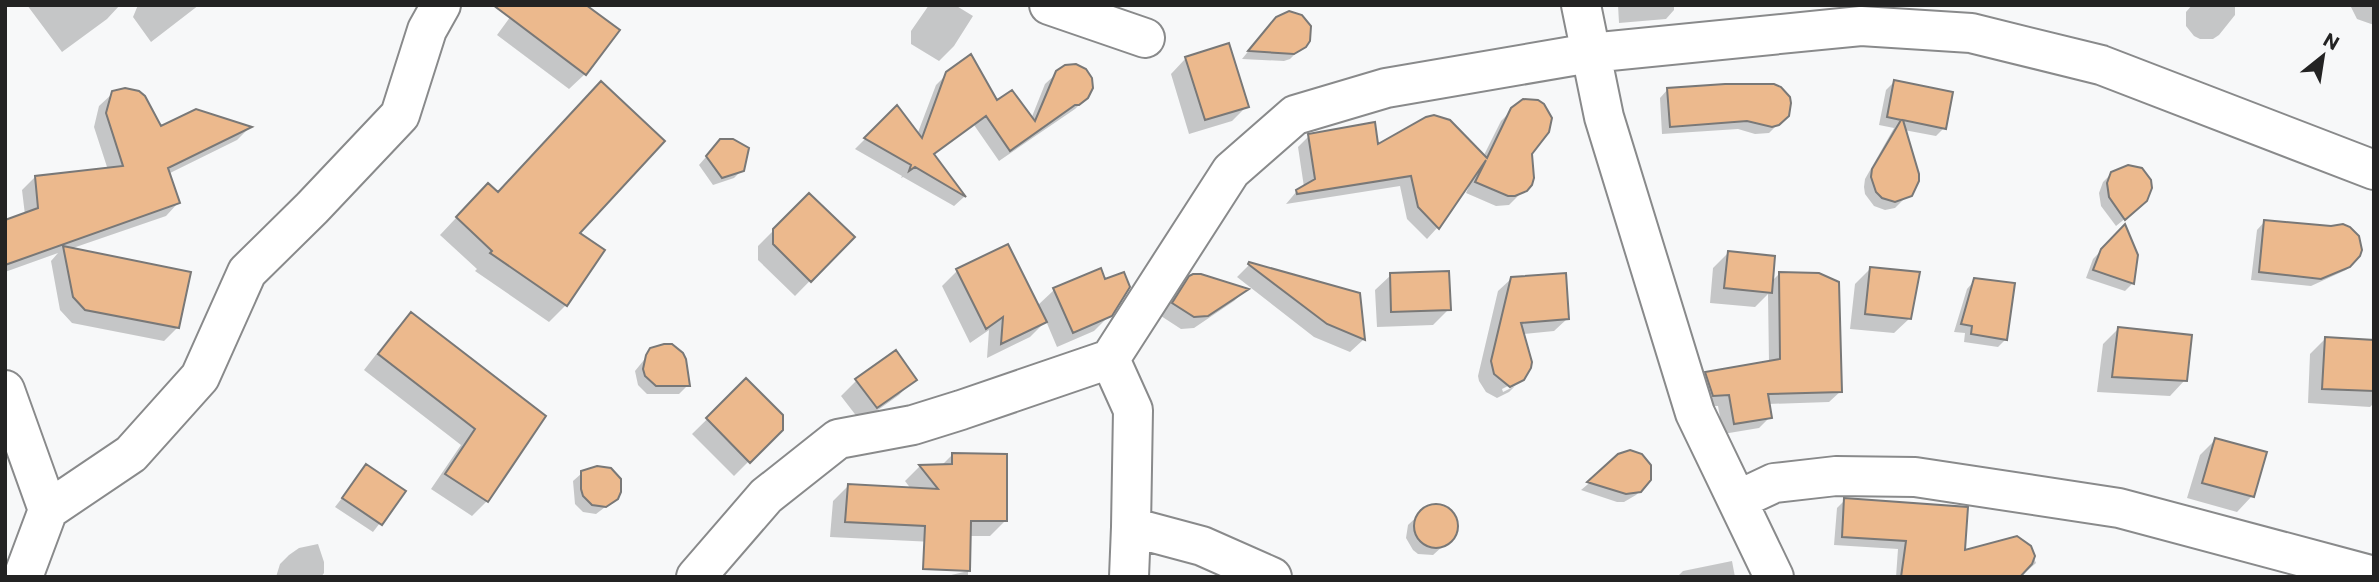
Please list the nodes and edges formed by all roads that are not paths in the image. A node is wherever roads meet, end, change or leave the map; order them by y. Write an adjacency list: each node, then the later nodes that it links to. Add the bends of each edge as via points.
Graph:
1 (441, 5): 10 (street, via 400,115 247,272 200,377 131,454)
2 (1049, 5): 4 (street)
3 (1581, 5): 5 (street)
4 (1145, 38)
5 (1590, 53): 6 (street, via 1861,26 1971,33 2101,65); 7 (street, via 1386,88 1296,115 1231,171); 9 (street, via 1604,117 1695,413)
6 (2374, 170)
7 (1110, 359): 11 (street, via 1133,410); 14 (street, via 961,411 838,439 766,496)
8 (5, 390): 10 (street)
9 (1738, 500): 12 (street, via 1774,483 1836,476 1915,477 2119,508); 17 (street)
10 (48, 510): 13 (street)
11 (1131, 527): 15 (street); 16 (street, via 1202,546)
12 (2374, 576)
13 (23, 577)
14 (696, 577)
15 (1129, 577)
16 (1272, 577)
17 (1774, 577)

